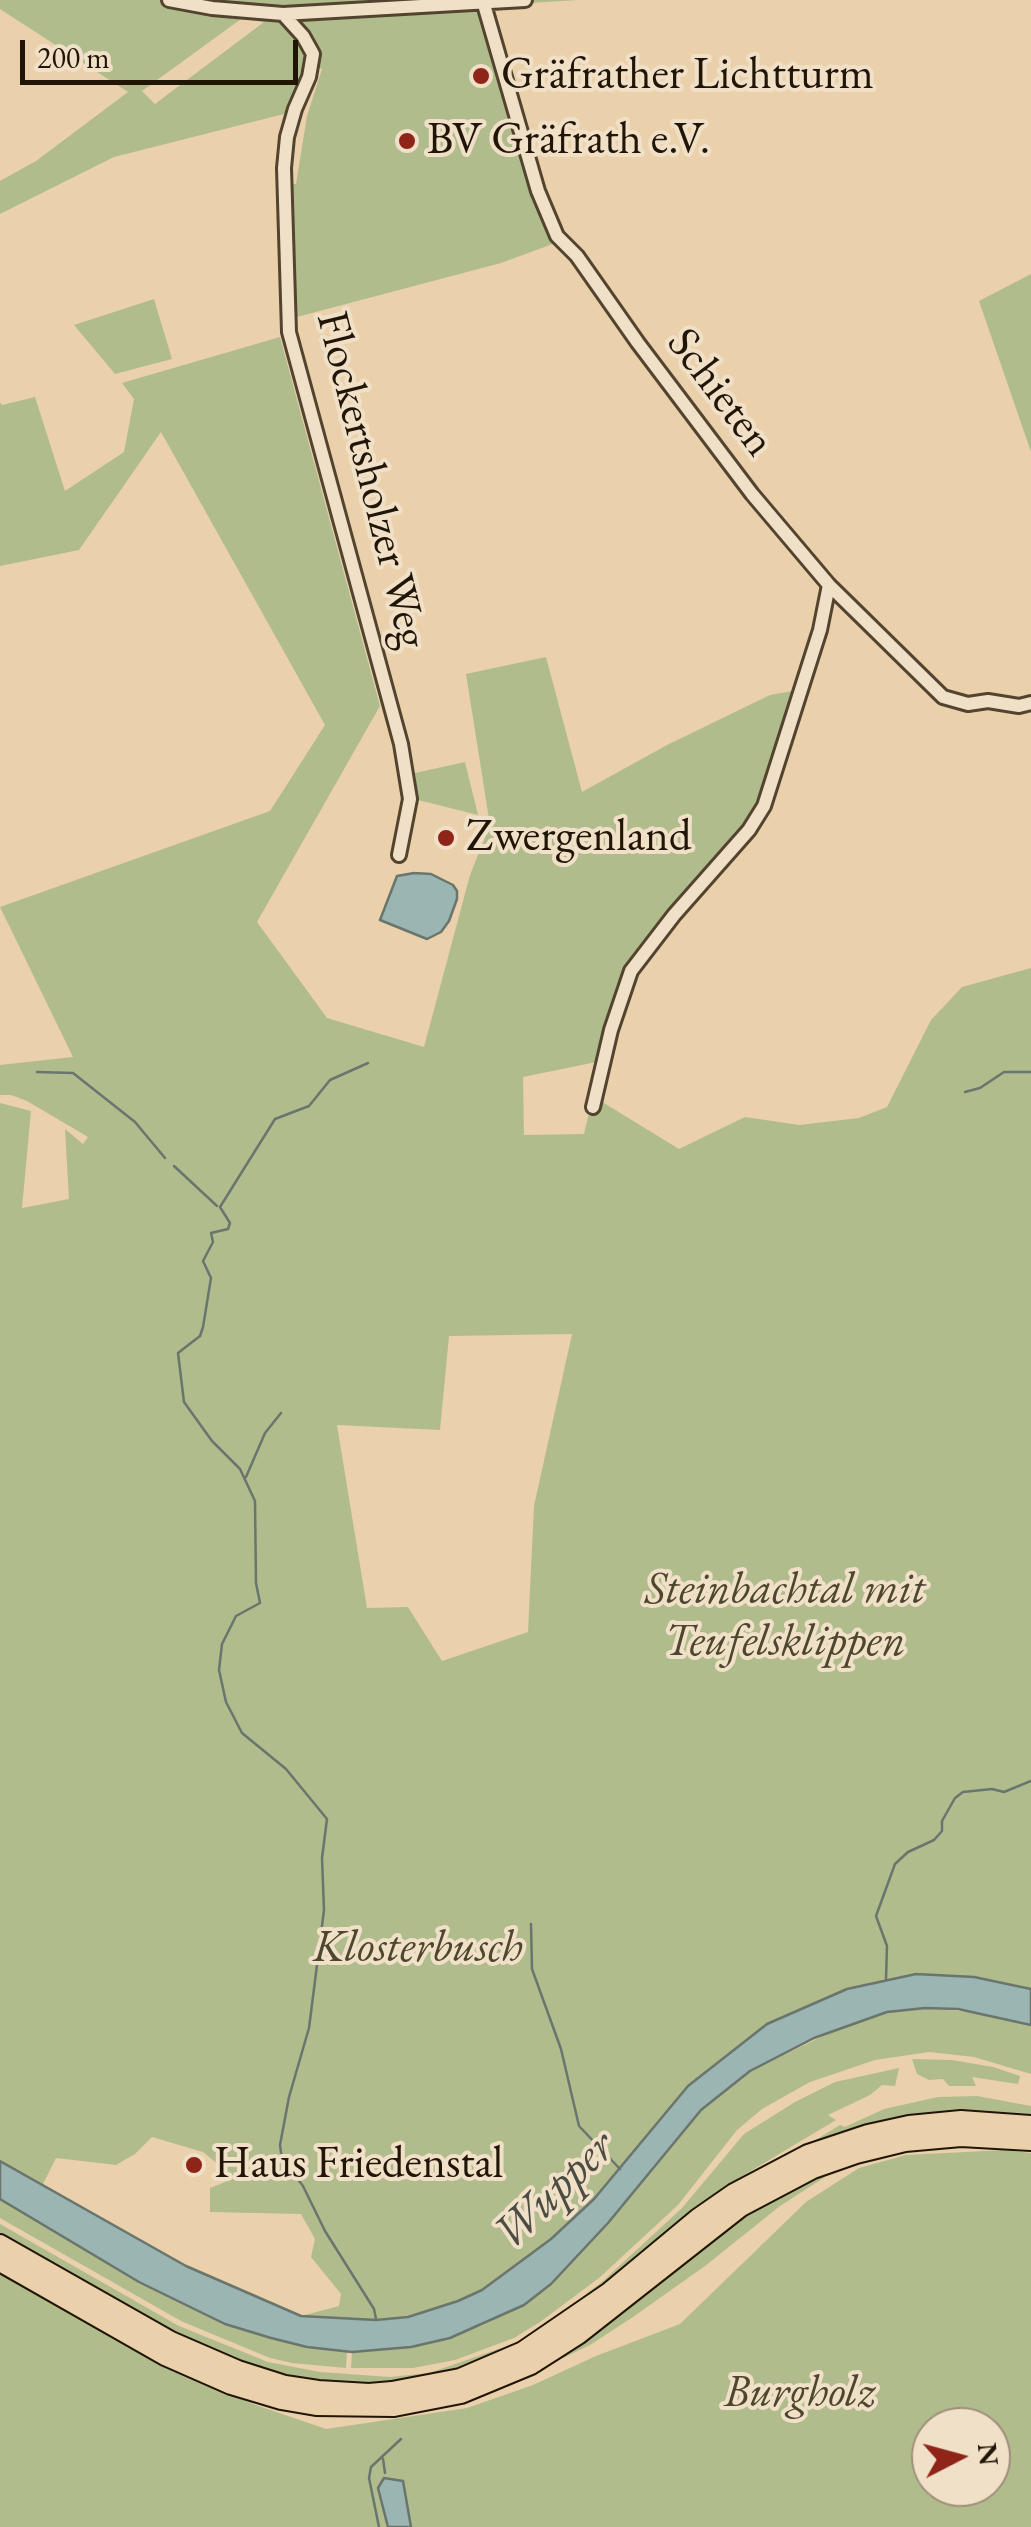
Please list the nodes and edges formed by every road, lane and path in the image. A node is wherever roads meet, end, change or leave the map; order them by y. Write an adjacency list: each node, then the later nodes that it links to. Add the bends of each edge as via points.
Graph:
1 (169, 0): 4 (street)
2 (525, 0): 3 (street)
3 (483, 1): 4 (street); 5 (street, Schieten, via 538,191 558,236 752,494)
4 (284, 14): 7 (street, Flockertsholzer Weg, via 313,54 294,108 284,168 289,332 401,744 410,799)
5 (830, 585): 6 (street, Schieten, via 944,697 968,704); 8 (street, via 764,806 631,971)
6 (1031, 704)
7 (399, 854)
8 (593, 1107)
9 (1031, 2125): 11 (highway, via 909,2125 808,2154 734,2193 523,2351 460,2378 410,2389 318,2390 238,2370 171,2341)
10 (1031, 2141): 12 (highway, via 922,2140 813,2168 742,2207 531,2365 461,2394 394,2407 316,2406 230,2385 164,2356)
11 (0, 2244)
12 (0, 2262)

